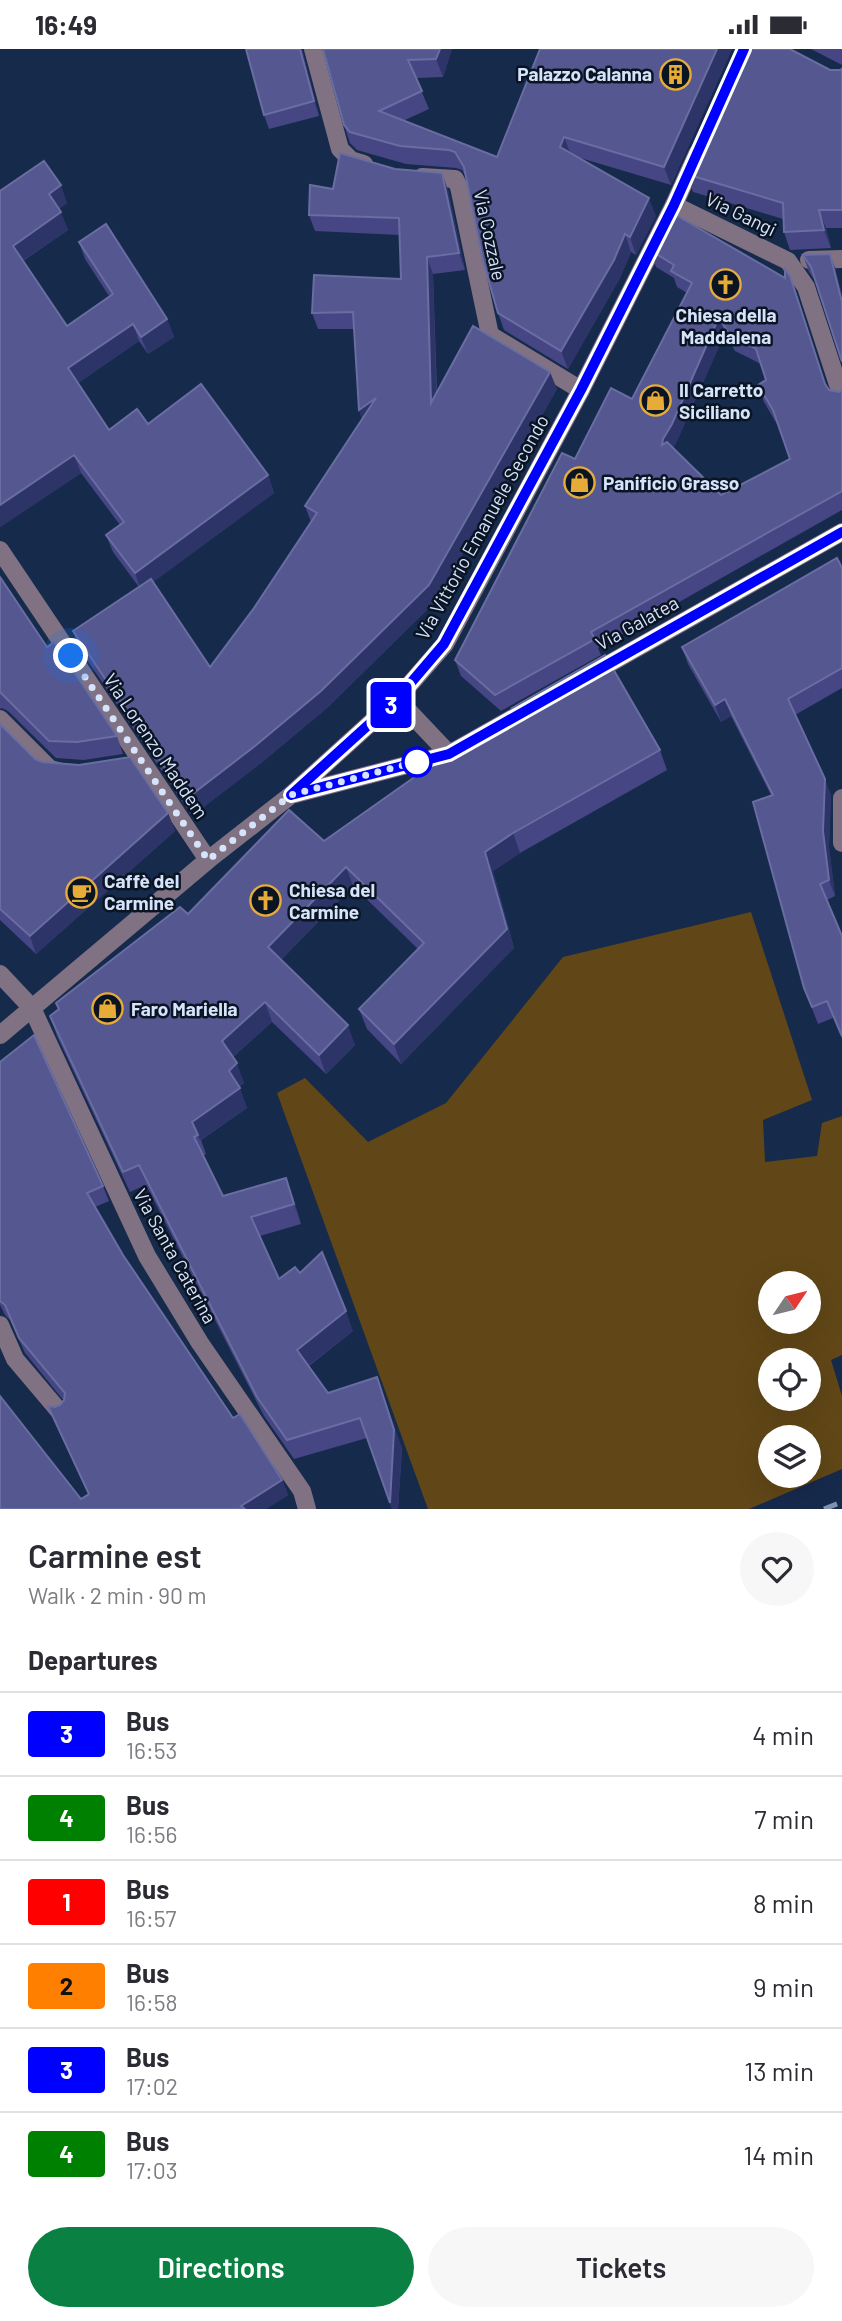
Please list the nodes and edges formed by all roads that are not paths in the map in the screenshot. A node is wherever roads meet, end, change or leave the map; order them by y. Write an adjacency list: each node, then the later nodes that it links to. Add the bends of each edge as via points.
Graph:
1 (313, 49): 3 (street, via 340,149 351,160)
2 (707, 133): 5 (street, Via Vittorio Emanuele Secondo)
3 (377, 168)
4 (404, 175): 8 (street, Via Cozzale, via 455,179 490,335)
5 (674, 205): 7 (street, Via Gangi); 8 (street, Via Vittorio Emanuele Secondo)
6 (842, 259): 7 (street, Via Gangi)
7 (788, 261): 9 (street, Via Gangi, via 806,287)
8 (581, 390): 14 (street, Via Vittorio Emanuele Secondo, via 444,644)
9 (842, 397)
10 (842, 532): 12 (street, Via Galatea)
11 (0, 550): 17 (street, Via Lorenzo Maddem)
12 (575, 682)
13 (551, 696): 16 (street)
14 (397, 699): 16 (street); 20 (street, Via Vittorio Emanuele Secondo)
15 (0, 719): 19 (street, via 50,769)
16 (449, 754): 20 (street)
17 (141, 762): 18 (street); 23 (street, Via Lorenzo Maddem)
18 (120, 767)
19 (84, 770)
20 (291, 795): 23 (street, Via Vittorio Emanuele Secondo)
21 (842, 798): 22 (street)
22 (842, 843)
23 (208, 860): 25 (street, Via Vittorio Emanuele Secondo)
24 (0, 974): 25 (street, Via Santa Caterina)
25 (32, 1008): 26 (street, Via Vittorio Emanuele Secondo); 29 (street, Via Santa Caterina, via 147,1256 200,1343 302,1491)
26 (0, 1035)
27 (0, 1325): 28 (street, via 15,1359)
28 (59, 1411)
29 (307, 1509)

